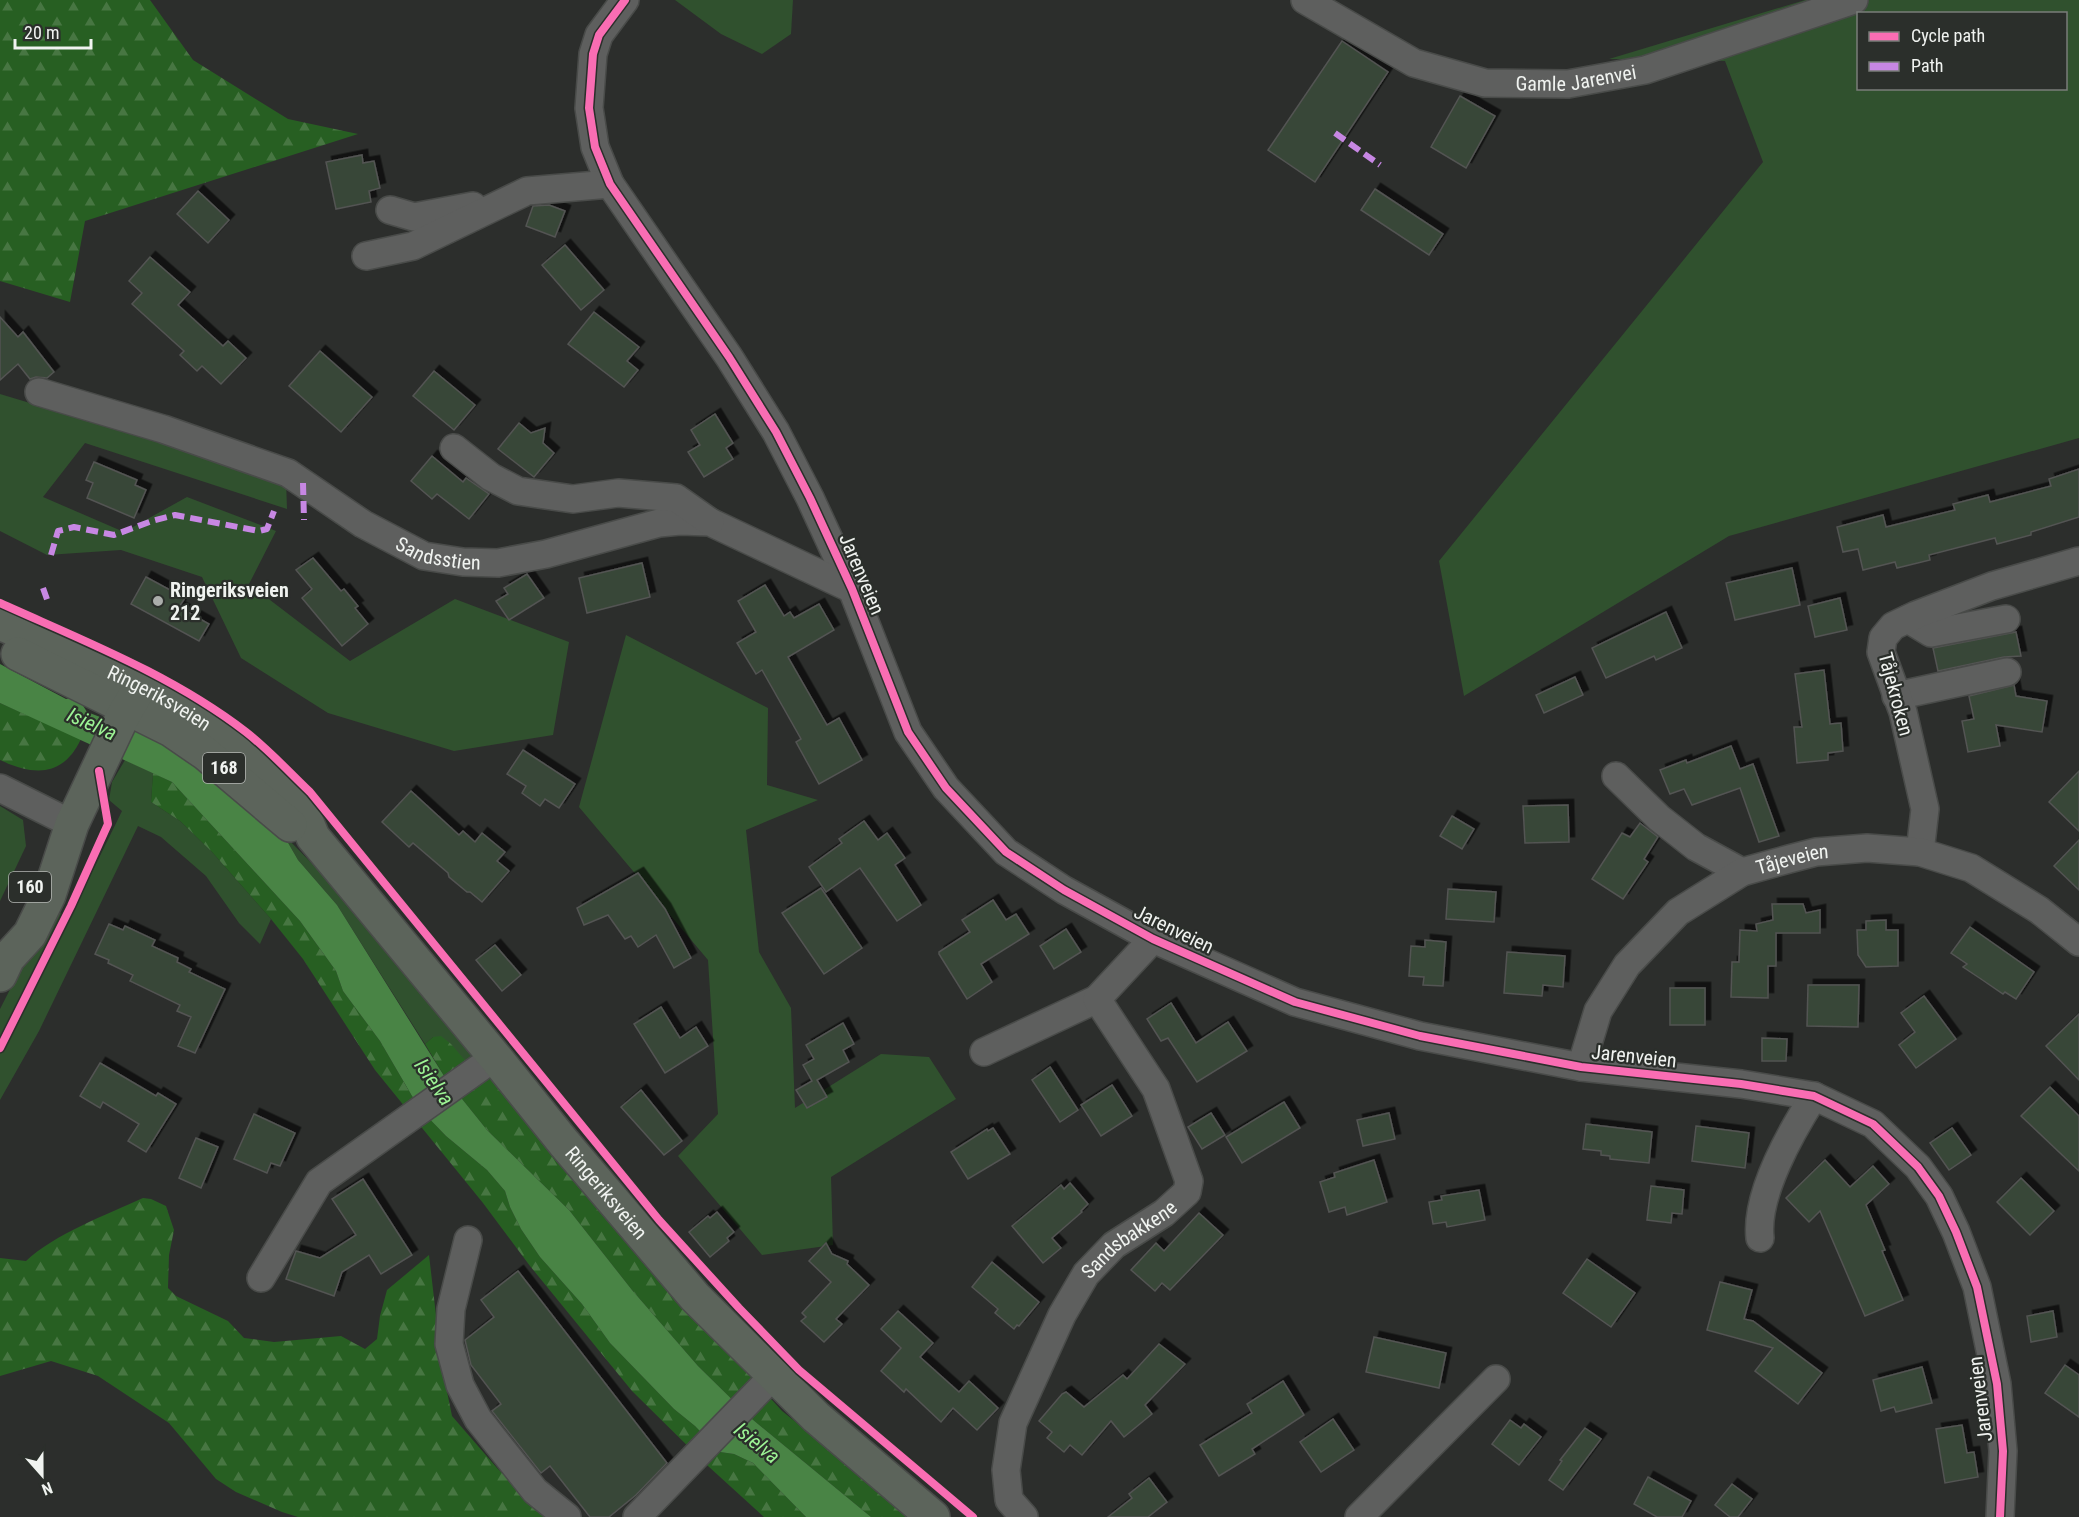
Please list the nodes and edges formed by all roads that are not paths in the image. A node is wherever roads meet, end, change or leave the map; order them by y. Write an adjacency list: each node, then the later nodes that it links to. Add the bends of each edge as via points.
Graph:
1 (625, 0): 4 (street, Jarenveien, via 599,35 591,70 589,108 595,147)
2 (1305, 0): 3 (street, Gamle Jarenvei, via 1414,63 1485,83 1568,84 1646,70)
3 (1854, 0)
4 (610, 184): 5 (street, via 527,191); 12 (street, Jarenveien, via 776,432)
5 (504, 202): 6 (street, via 414,218); 7 (street, via 413,246)
6 (390, 210)
7 (366, 256)
8 (39, 392): 10 (street, Sandsstien, via 164,429 288,473 363,524 424,556 498,563 659,524)
9 (454, 448): 10 (street, via 491,477 518,491 573,499 618,493 676,498)
10 (710, 522): 12 (street, Sandsstien)
11 (2079, 561): 13 (street, Tåjekroken, via 1992,586)
12 (852, 589): 25 (street, Jarenveien, via 908,732 946,788 1006,852 1064,890)
13 (1908, 619): 14 (street, via 1932,633); 18 (street, Tåjekroken, via 1893,626 1883,638 1881,652)
14 (2006, 619)
15 (0, 623): 19 (main road, Ringeriksveien / 168)
16 (0, 645): 19 (main road, Ringeriksveien / 168)
17 (2007, 672): 18 (street)
18 (1896, 696): 23 (street, Tåjekroken, via 1925,809)
19 (130, 704): 22 (main road, 160); 30 (main road, Ringeriksveien / 168, via 188,711 247,755 300,809 313,837)
20 (1616, 776): 24 (street, via 1696,847)
21 (0, 788): 22 (street)
22 (72, 824): 27 (main road, 160, via 49,895 30,934)
23 (1920, 852): 24 (street, Tåjeveien, via 1867,848 1816,852); 26 (street, Tåjeveien, via 1971,868 2039,910)
24 (1742, 872): 31 (street, Tåjeveien, via 1678,912 1628,965 1598,1011)
25 (1153, 939): 28 (street); 31 (street, Jarenveien, via 1295,1002 1420,1036)
26 (2079, 942)
27 (4, 966)
28 (1098, 999): 29 (street); 38 (street, Sandsbakkene, via 1156,1089 1189,1181 1186,1192 1164,1213 1114,1245 1086,1274 1062,1316 1013,1423 1006,1470)
29 (984, 1052)
30 (495, 1057): 35 (street, via 319,1182); 36 (main road, Ringeriksveien / 168, via 695,1297)
31 (1581, 1067): 32 (street, Jarenveien)
32 (1814, 1096): 33 (street, via 1766,1191); 43 (street, Jarenveien, via 1873,1124 1918,1167 1940,1197 1956,1232 1977,1287 1997,1384 2003,1452)
33 (1760, 1238)
34 (468, 1240): 40 (street, via 451,1309 449,1344 460,1385 478,1419 535,1491)
35 (261, 1278)
36 (773, 1376): 39 (street); 41 (main road, Ringeriksveien / 168)
37 (1496, 1379): 42 (street)
38 (1017, 1508)
39 (641, 1516)
40 (567, 1517)
41 (933, 1517)
42 (1359, 1517)
43 (2000, 1517)

